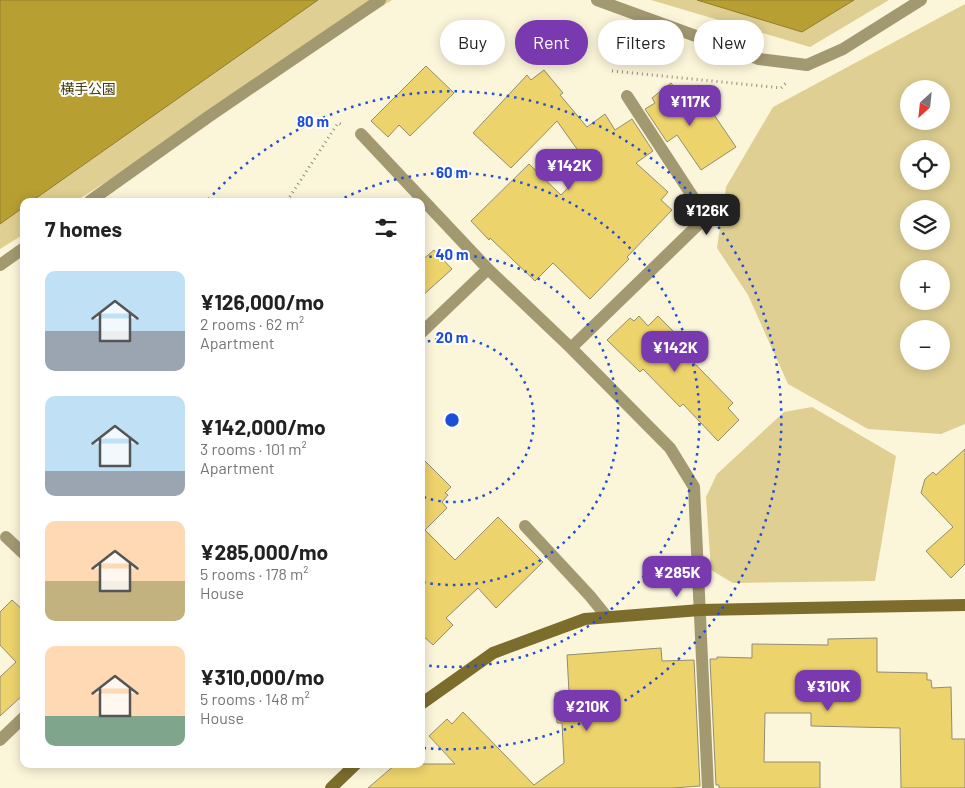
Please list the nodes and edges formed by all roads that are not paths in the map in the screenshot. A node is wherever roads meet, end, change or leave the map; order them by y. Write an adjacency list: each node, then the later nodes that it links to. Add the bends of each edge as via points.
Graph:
1 (380, 0): 6 (street)
2 (596, 0): 3 (street, via 759,59 807,65 843,49)
3 (921, 0)
4 (627, 96): 13 (street, via 706,217)
5 (361, 134): 7 (street)
6 (94, 198)
7 (421, 198)
8 (425, 202): 11 (street)
9 (20, 251): 10 (street)
10 (0, 265)
11 (488, 269): 12 (street); 13 (street)
12 (425, 329)
13 (571, 348): 18 (street, via 670,448 694,487)
14 (525, 526): 19 (street)
15 (6, 536): 16 (street)
16 (20, 550)
17 (965, 605): 18 (street)
18 (700, 610): 19 (street); 25 (street)
19 (606, 617): 20 (street, via 586,619 493,653)
20 (425, 701)
21 (20, 721): 22 (street)
22 (0, 740)
23 (352, 768): 24 (street)
24 (331, 788)
25 (708, 788)

